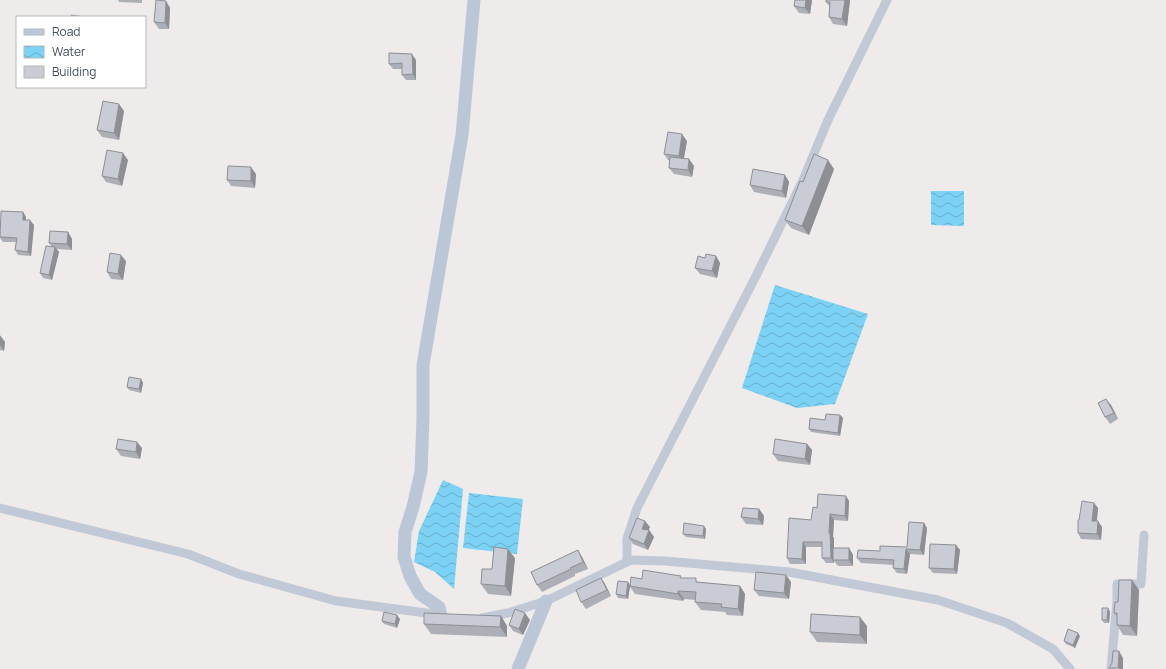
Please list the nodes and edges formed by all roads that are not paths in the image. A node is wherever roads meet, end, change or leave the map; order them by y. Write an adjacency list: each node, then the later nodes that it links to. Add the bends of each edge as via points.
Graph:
1 (474, 0): 7 (street, via 462,135 423,365 421,472 405,532 404,557 410,576 420,594)
2 (887, 0): 5 (street, via 756,276 637,508 627,539)
3 (0, 508): 7 (street, via 188,554 239,574 336,601)
4 (1144, 535): 11 (street, via 1141,584 1117,584)
5 (627, 562): 6 (street); 10 (street, via 665,561 789,572 938,600 1007,623 1053,649)
6 (546, 601): 8 (street, via 508,613); 9 (street)
7 (445, 615)
8 (475, 618)
9 (518, 669)
10 (1070, 669)
11 (1111, 669)

